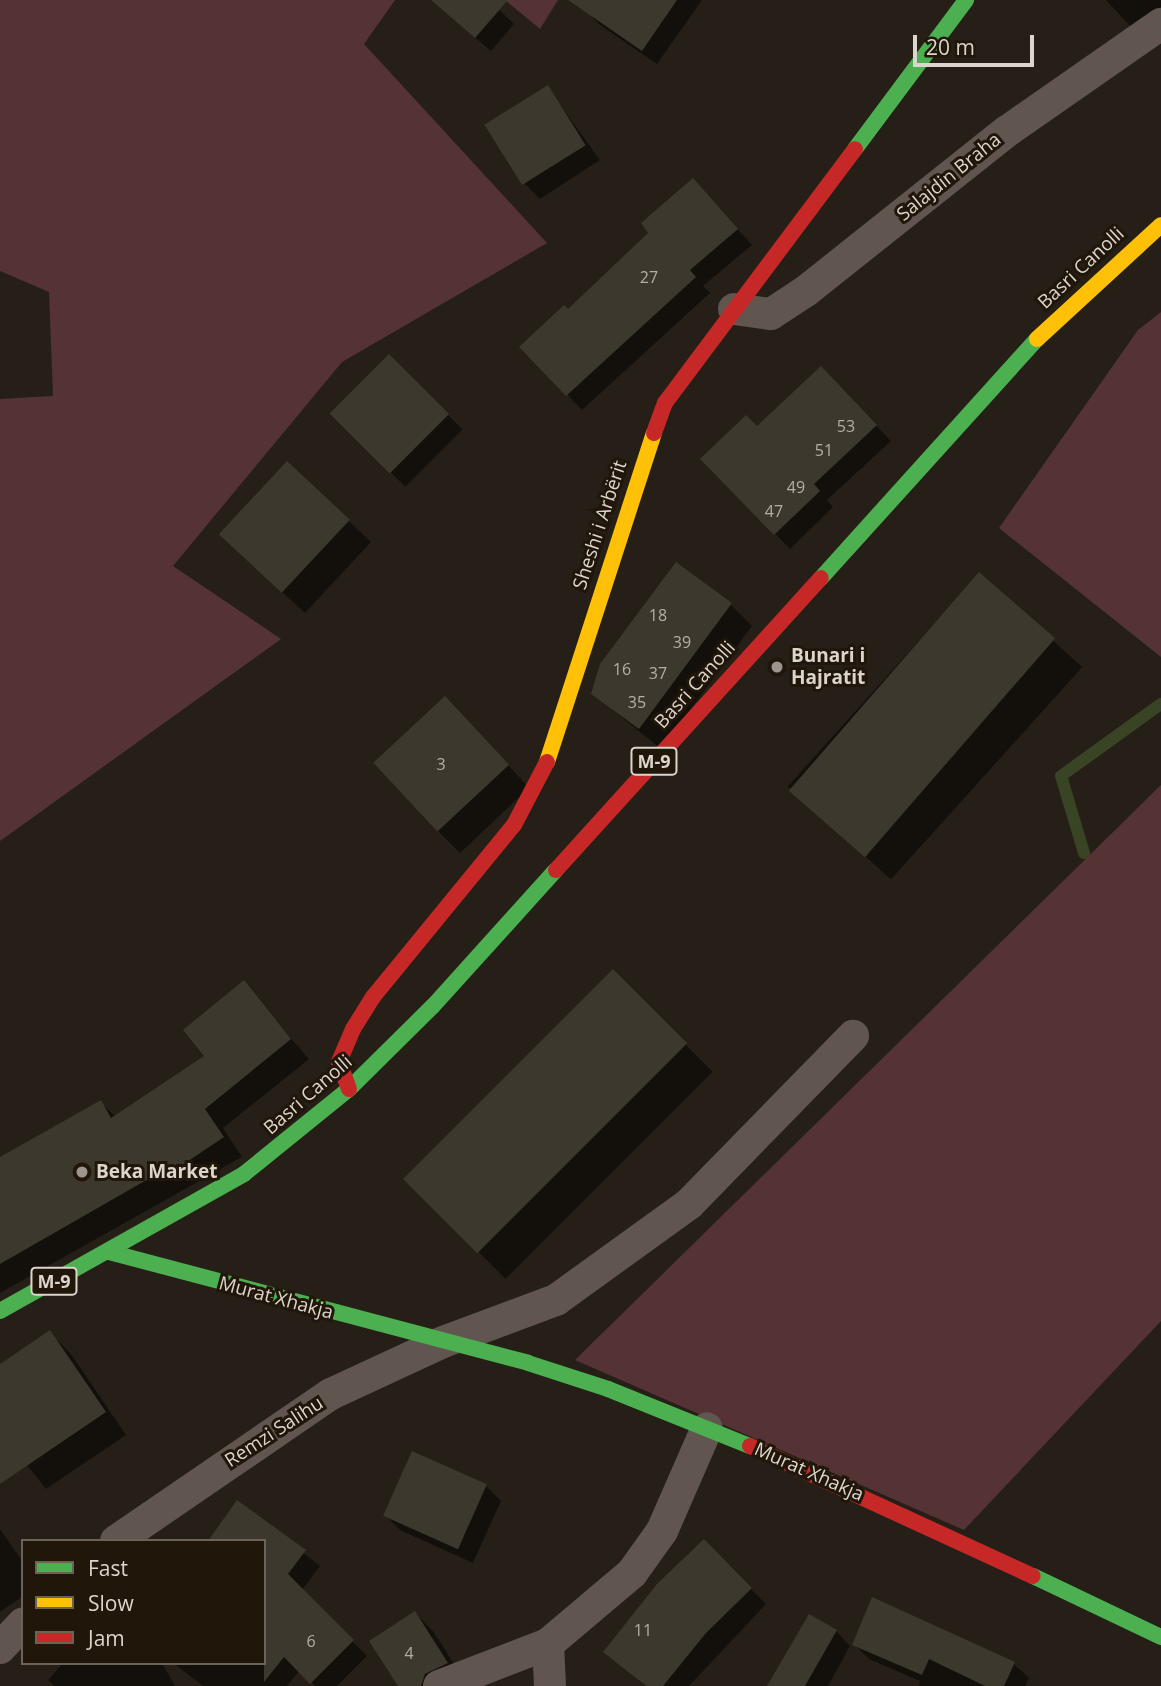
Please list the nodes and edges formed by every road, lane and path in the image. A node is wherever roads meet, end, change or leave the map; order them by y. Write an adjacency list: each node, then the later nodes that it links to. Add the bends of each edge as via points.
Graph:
1 (966, 0): 4 (street, Sheshi i Arbërit)
2 (1161, 24): 4 (street, Salajdin Braha, via 1006,132 806,291 771,314)
3 (1161, 225): 6 (street, Basri Canolli / M-9, via 1058,316 449,989)
4 (734, 309): 6 (street, Sheshi i Arbërit, via 665,403 635,481 545,768 514,825 373,997 353,1029 339,1062)
5 (853, 1037): 9 (street, via 689,1205 556,1300)
6 (349, 1089): 7 (street, Basri Canolli / M-9, via 244,1174)
7 (109, 1252): 8 (street, M-9); 9 (street, Murat Xhakja)
8 (0, 1311)
9 (443, 1342): 10 (street, Murat Xhakja, via 608,1389); 11 (street, Remzi Salihu, via 331,1394)
10 (707, 1428): 13 (street, Murat Xhakja); 14 (street, via 662,1531 632,1573)
11 (119, 1539)
12 (21, 1625): 15 (street)
13 (1161, 1637)
14 (548, 1644): 16 (street); 17 (street)
15 (0, 1648)
16 (439, 1686)
17 (550, 1686)

